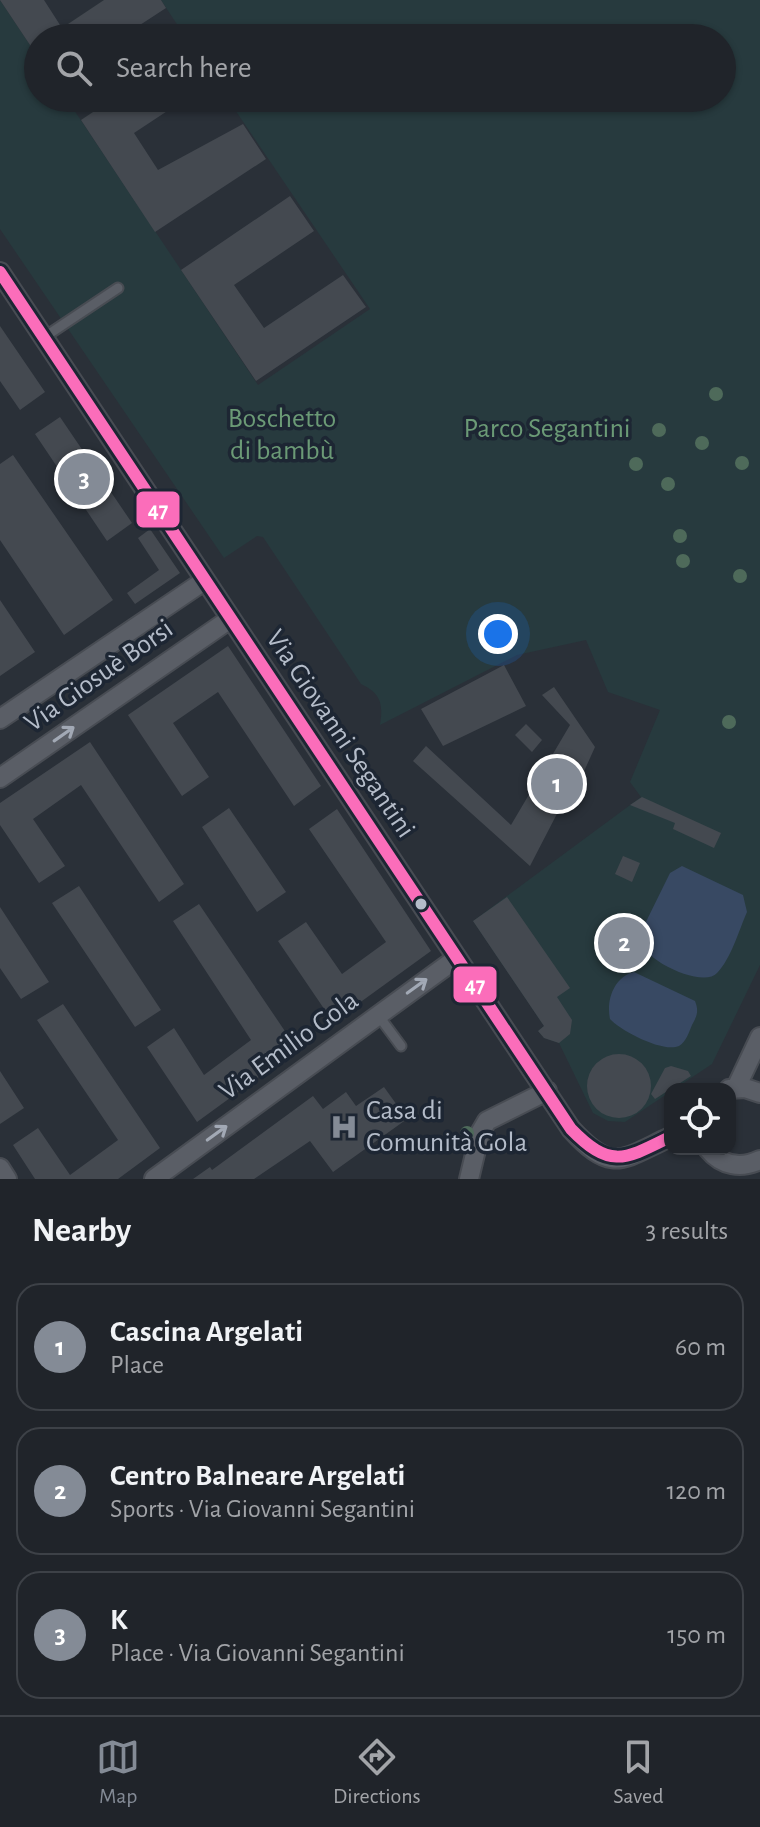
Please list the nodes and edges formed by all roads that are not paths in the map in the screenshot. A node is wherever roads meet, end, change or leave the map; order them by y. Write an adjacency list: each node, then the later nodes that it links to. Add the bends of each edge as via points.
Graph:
1 (0, 272): 3 (street, Via Giovanni Segantini)
2 (118, 288): 3 (lane)
3 (43, 338): 4 (street, Via Giovanni Segantini)
4 (204, 581): 5 (street, Via Giovanni Segantini); 6 (street, Via Giosuè Borsi)
5 (230, 619): 7 (street, Via Giosuè Borsi, one-way to 5); 8 (street, Via Giovanni Segantini)
6 (0, 719)
7 (0, 778)
8 (457, 958): 9 (street, Via Emilio Gola, one-way to 8); 14 (street, Via Giovanni Segantini)
9 (378, 1015): 11 (lane); 22 (street, Via Emilio Gola, one-way to 9)
10 (760, 1037): 12 (street)
11 (401, 1046)
12 (735, 1083)
13 (736, 1089): 15 (street)
14 (547, 1091): 16 (street, Via Giovanni Segantini, via 571,1129 600,1157 632,1158); 23 (street, via 487,1121)
15 (760, 1093)
16 (664, 1140)
17 (714, 1155): 20 (street)
18 (760, 1160): 20 (street)
19 (0, 1168): 21 (street)
20 (733, 1172)
21 (7, 1179)
22 (154, 1179)
23 (469, 1179)

